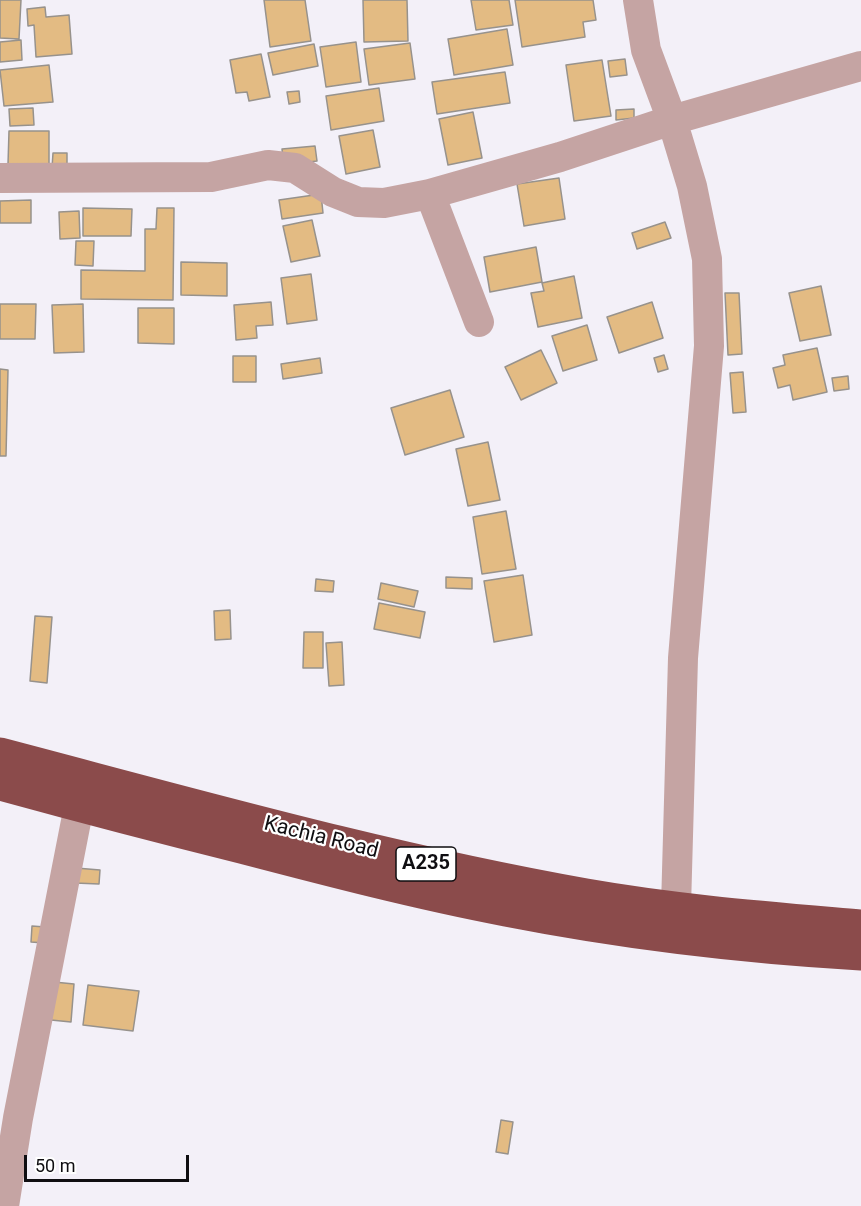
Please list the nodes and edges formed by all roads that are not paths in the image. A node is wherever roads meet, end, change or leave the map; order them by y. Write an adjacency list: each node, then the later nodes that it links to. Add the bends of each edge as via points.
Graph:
1 (638, 0): 3 (street, via 646,50)
2 (861, 66): 3 (street)
3 (672, 120): 5 (street); 10 (street, via 692,186 707,259 709,346 683,658)
4 (0, 178): 5 (street, via 211,177 268,165 295,168 333,192 358,202 384,203)
5 (430, 194): 6 (street)
6 (479, 322)
7 (0, 754): 10 (highway, Kachia Road / A235, via 405,860 588,895)
8 (0, 784): 9 (highway, Kachia Road / A235)
9 (79, 806): 12 (highway, Kachia Road / A235, via 505,910 675,937); 13 (street)
10 (676, 907): 11 (highway, Kachia Road / A235)
11 (861, 926)
12 (861, 954)
13 (4, 1206)

